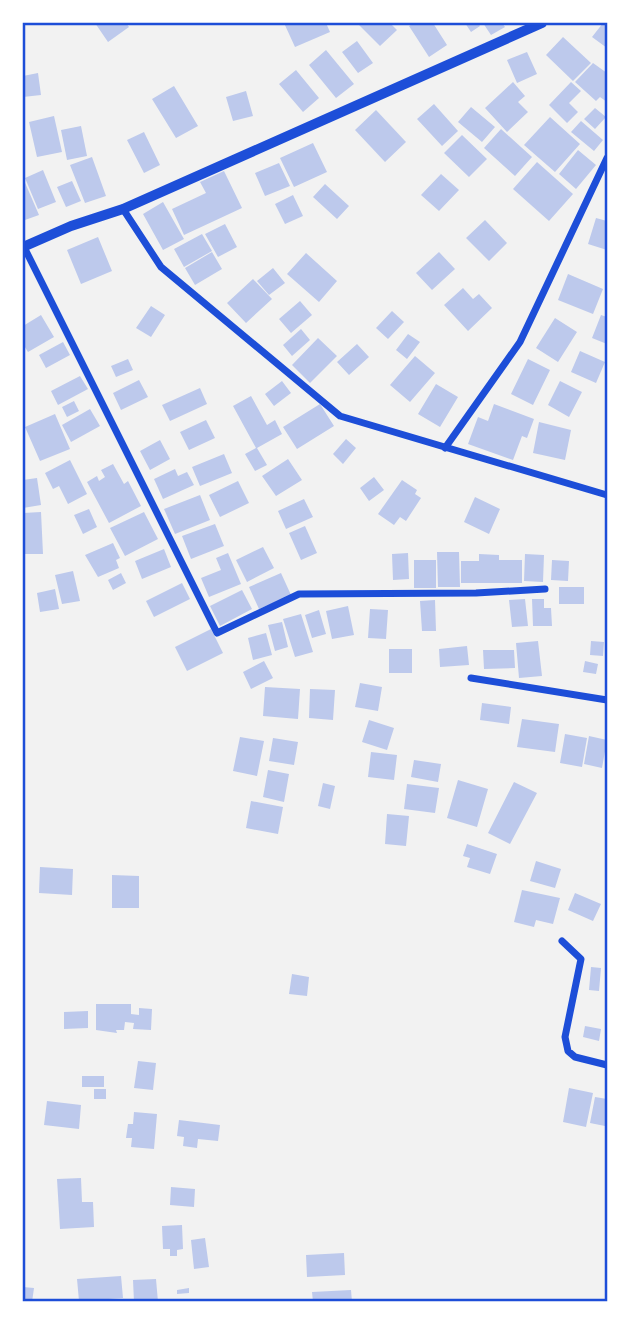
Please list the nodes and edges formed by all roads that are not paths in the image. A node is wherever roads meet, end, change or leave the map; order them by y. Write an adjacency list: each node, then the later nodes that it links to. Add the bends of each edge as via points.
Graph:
1 (542, 23): 3 (street)
2 (607, 158): 5 (street, via 520,342)
3 (123, 209): 4 (street); 5 (street, via 161,267 340,416)
4 (24, 247): 7 (street, via 217,633 299,594)
5 (445, 448): 6 (street)
6 (607, 495)
7 (545, 589)
8 (471, 678): 9 (street)
9 (607, 700)
10 (562, 941): 11 (street, via 580,959 565,1037 568,1051)
11 (607, 1065)

